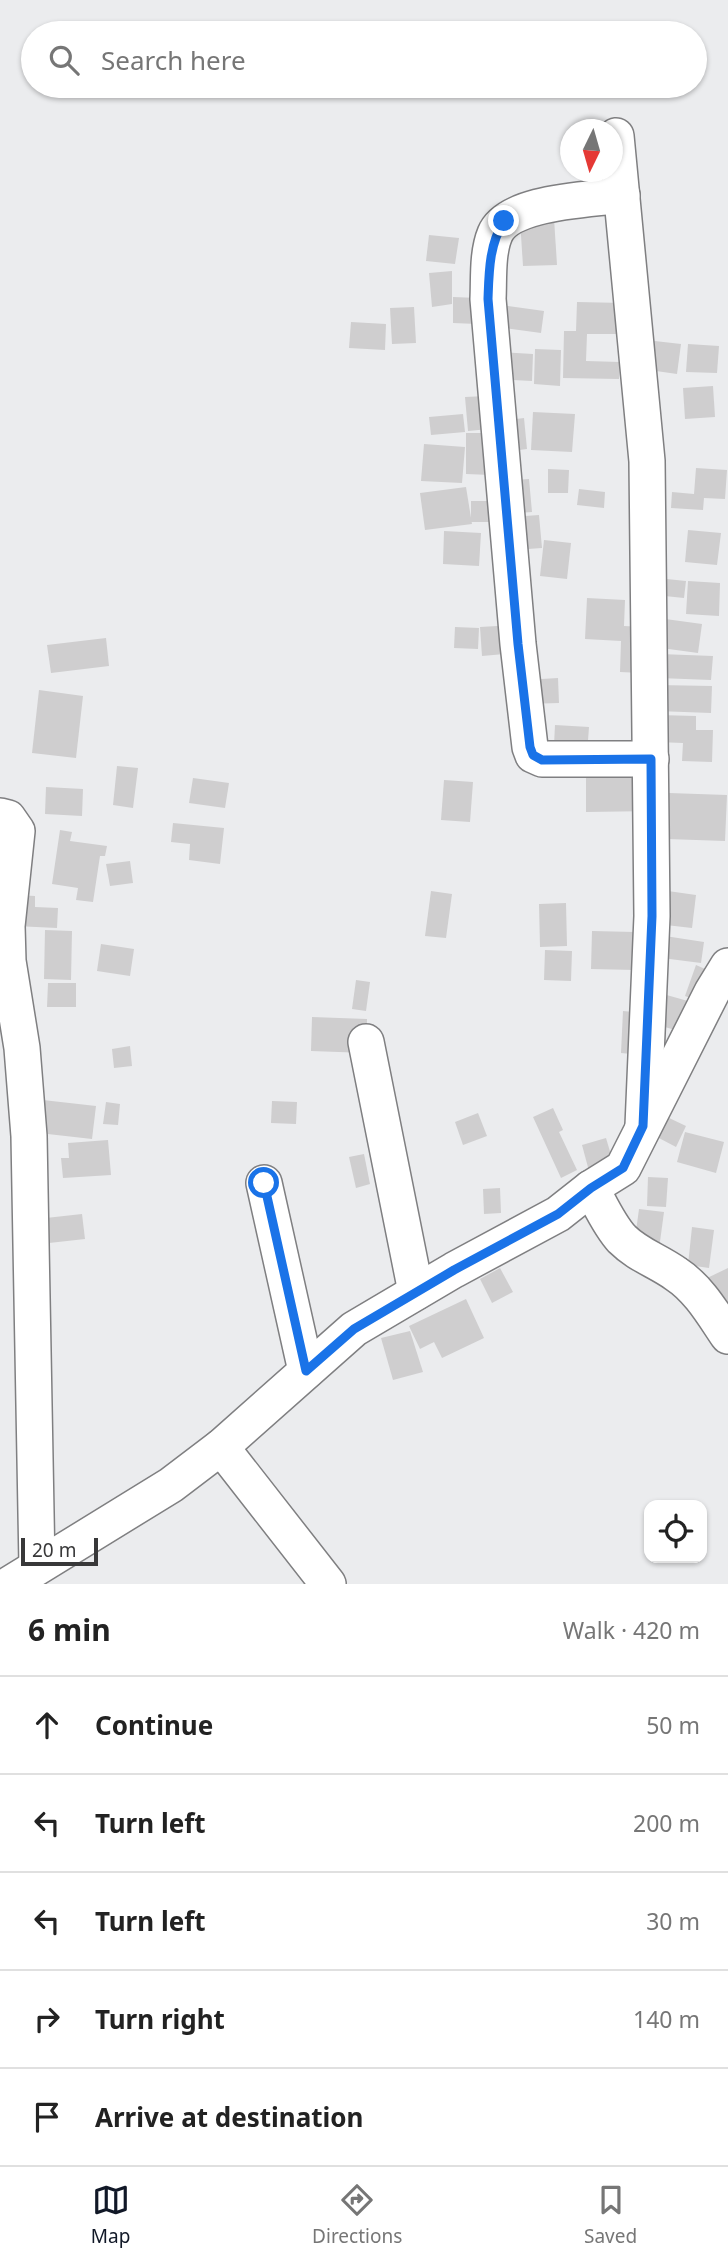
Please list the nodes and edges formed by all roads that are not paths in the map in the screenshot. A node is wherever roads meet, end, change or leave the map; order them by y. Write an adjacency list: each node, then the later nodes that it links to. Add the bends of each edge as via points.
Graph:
1 (620, 182): 2 (street)
2 (621, 195): 3 (street, via 647,461); 3 (street, via 544,206 504,221 495,234 488,299 530,747 542,760)
3 (651, 759): 7 (street, via 652,916)
4 (0, 816): 14 (street, via 8,818 17,831 7,949 29,1136)
5 (728, 966): 7 (street)
6 (366, 1042): 10 (street)
7 (643, 1126): 9 (street, via 623,1168)
8 (264, 1183): 12 (street)
9 (591, 1188): 10 (street, via 558,1214); 11 (street, via 622,1239 688,1283)
10 (416, 1292): 12 (street, via 354,1329)
11 (728, 1336)
12 (306, 1371): 13 (street)
13 (220, 1447): 14 (street, via 171,1485); 15 (street)
14 (23, 1575)
15 (328, 1584)

